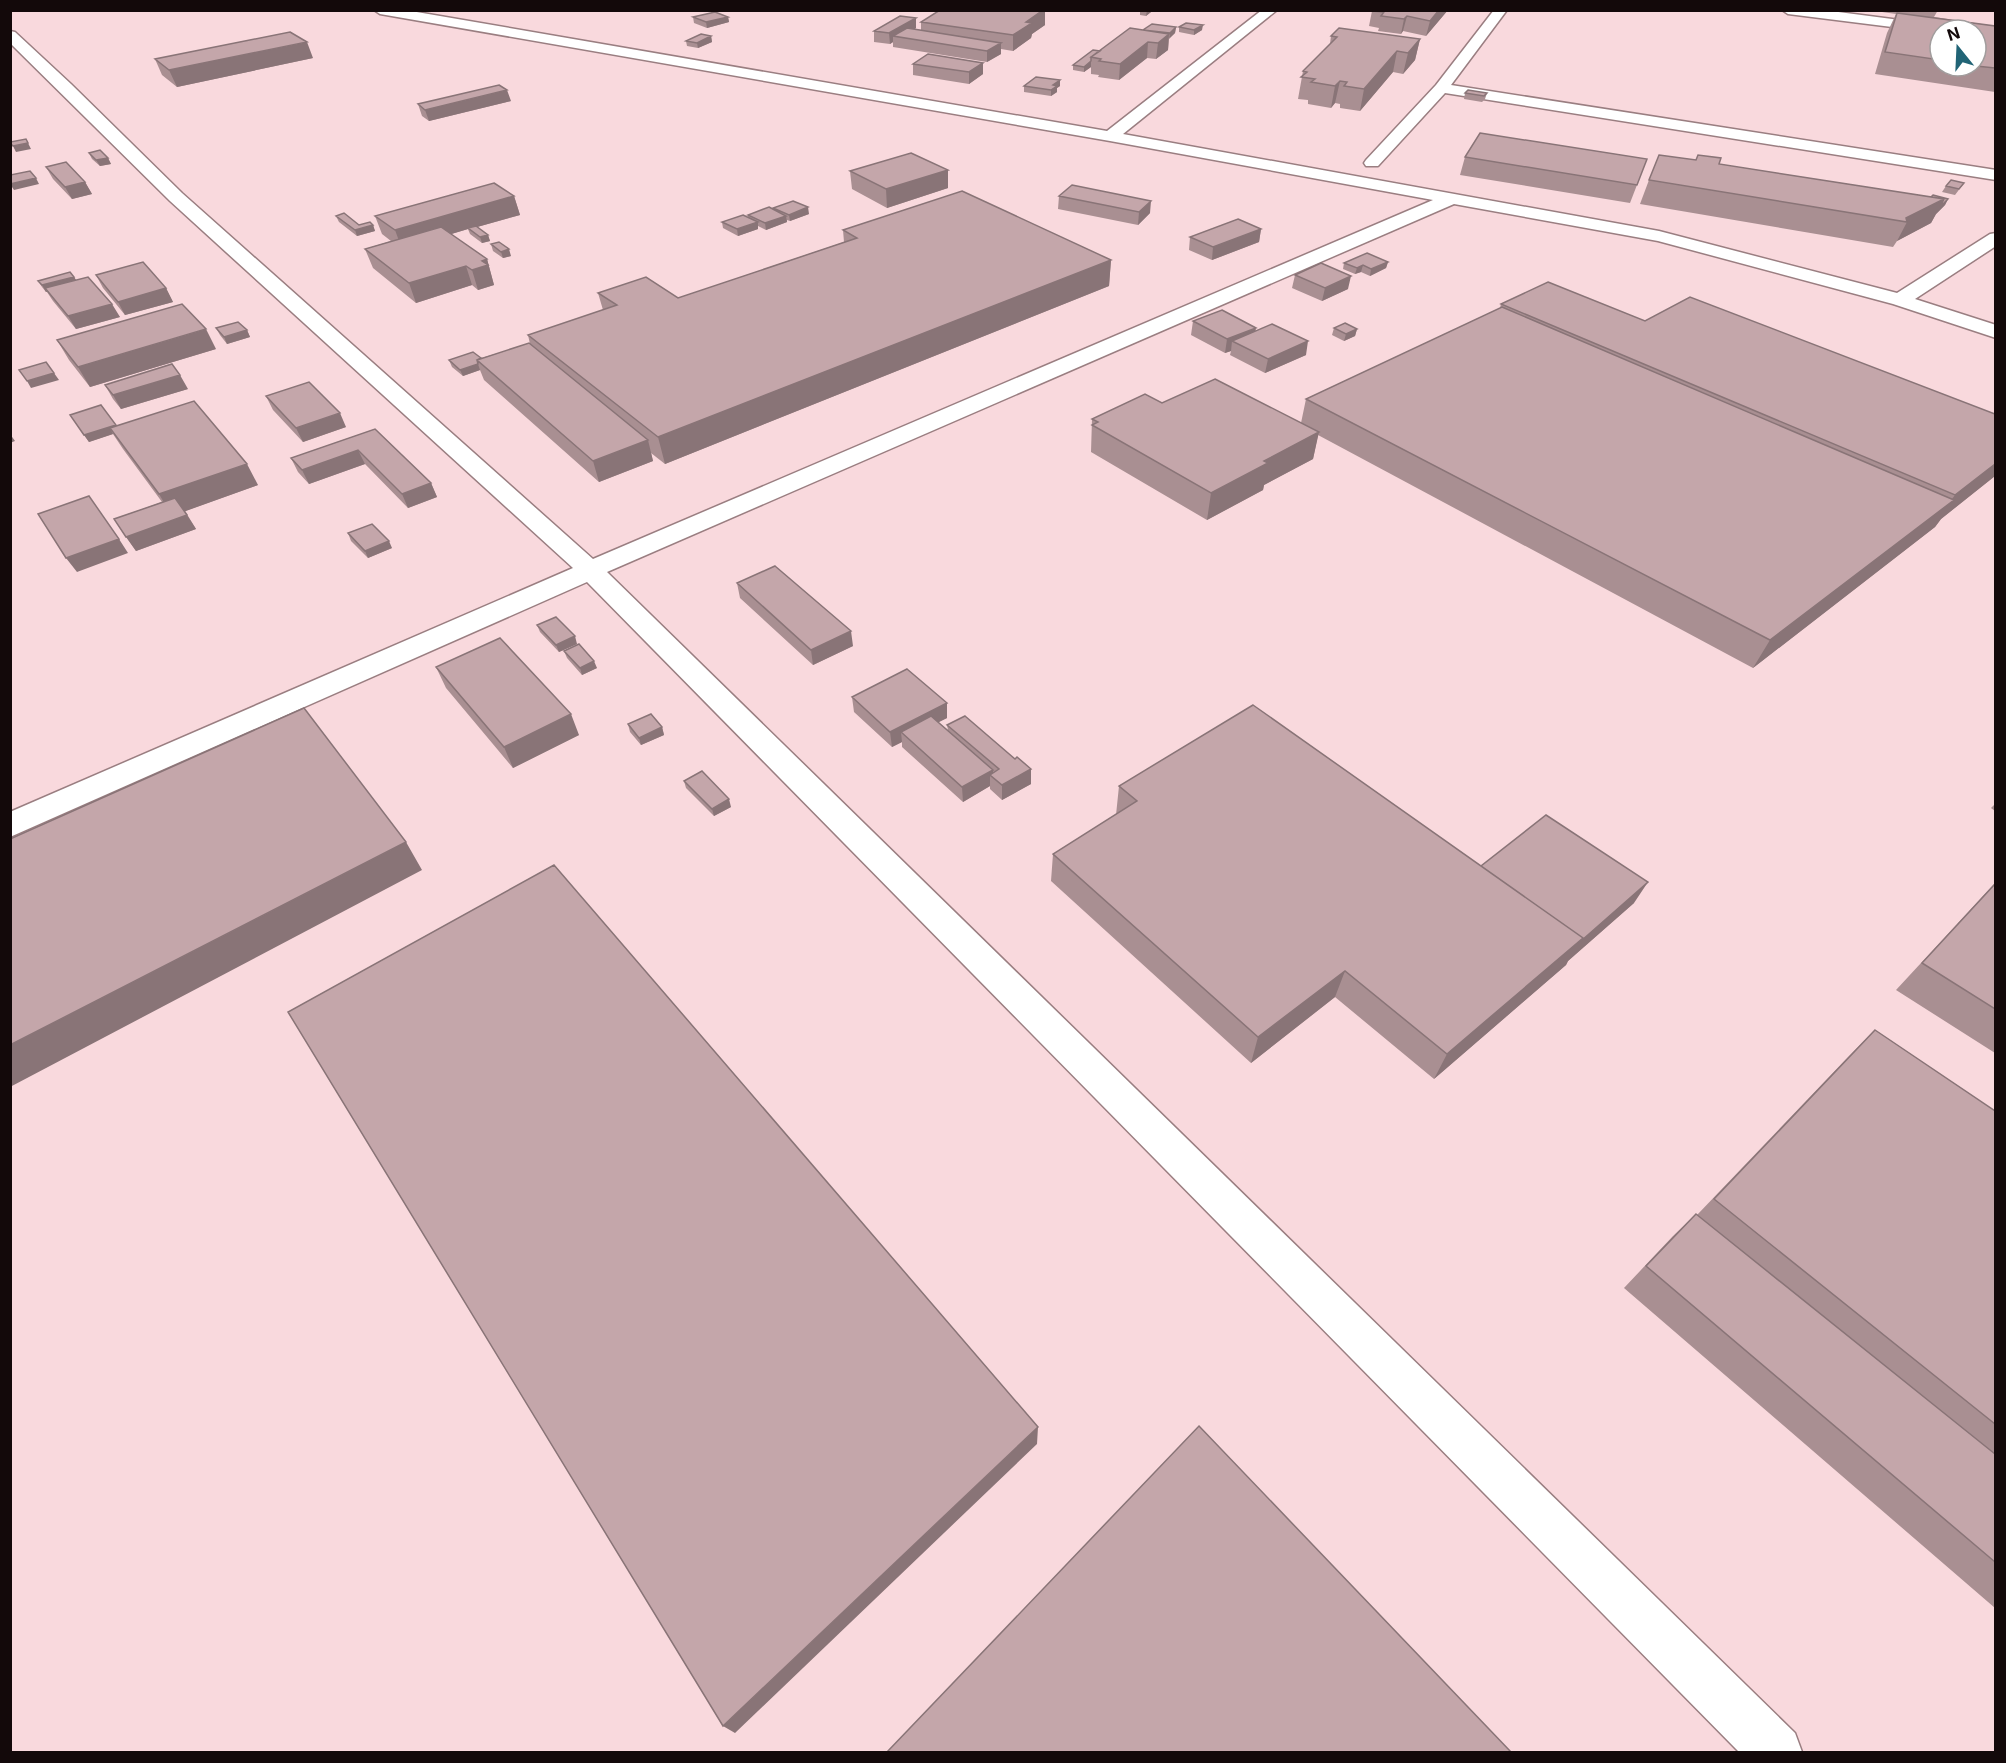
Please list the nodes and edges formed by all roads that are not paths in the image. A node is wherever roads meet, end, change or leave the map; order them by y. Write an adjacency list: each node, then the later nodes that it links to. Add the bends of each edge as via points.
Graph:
1 (380, 10): 8 (street)
2 (1271, 10): 8 (street)
3 (1501, 10): 7 (street)
4 (1788, 10): 5 (street)
5 (1928, 28)
6 (10, 34): 15 (street, via 176,197)
7 (1441, 88): 9 (street); 10 (street)
8 (1110, 136): 11 (street)
9 (1372, 163)
10 (1995, 175)
11 (1450, 199): 13 (street, via 1659,236); 15 (street)
12 (1995, 238): 13 (street)
13 (1900, 300): 14 (street)
14 (1995, 332)
15 (591, 571): 16 (street); 17 (street)
16 (10, 825)
17 (1776, 1752)

